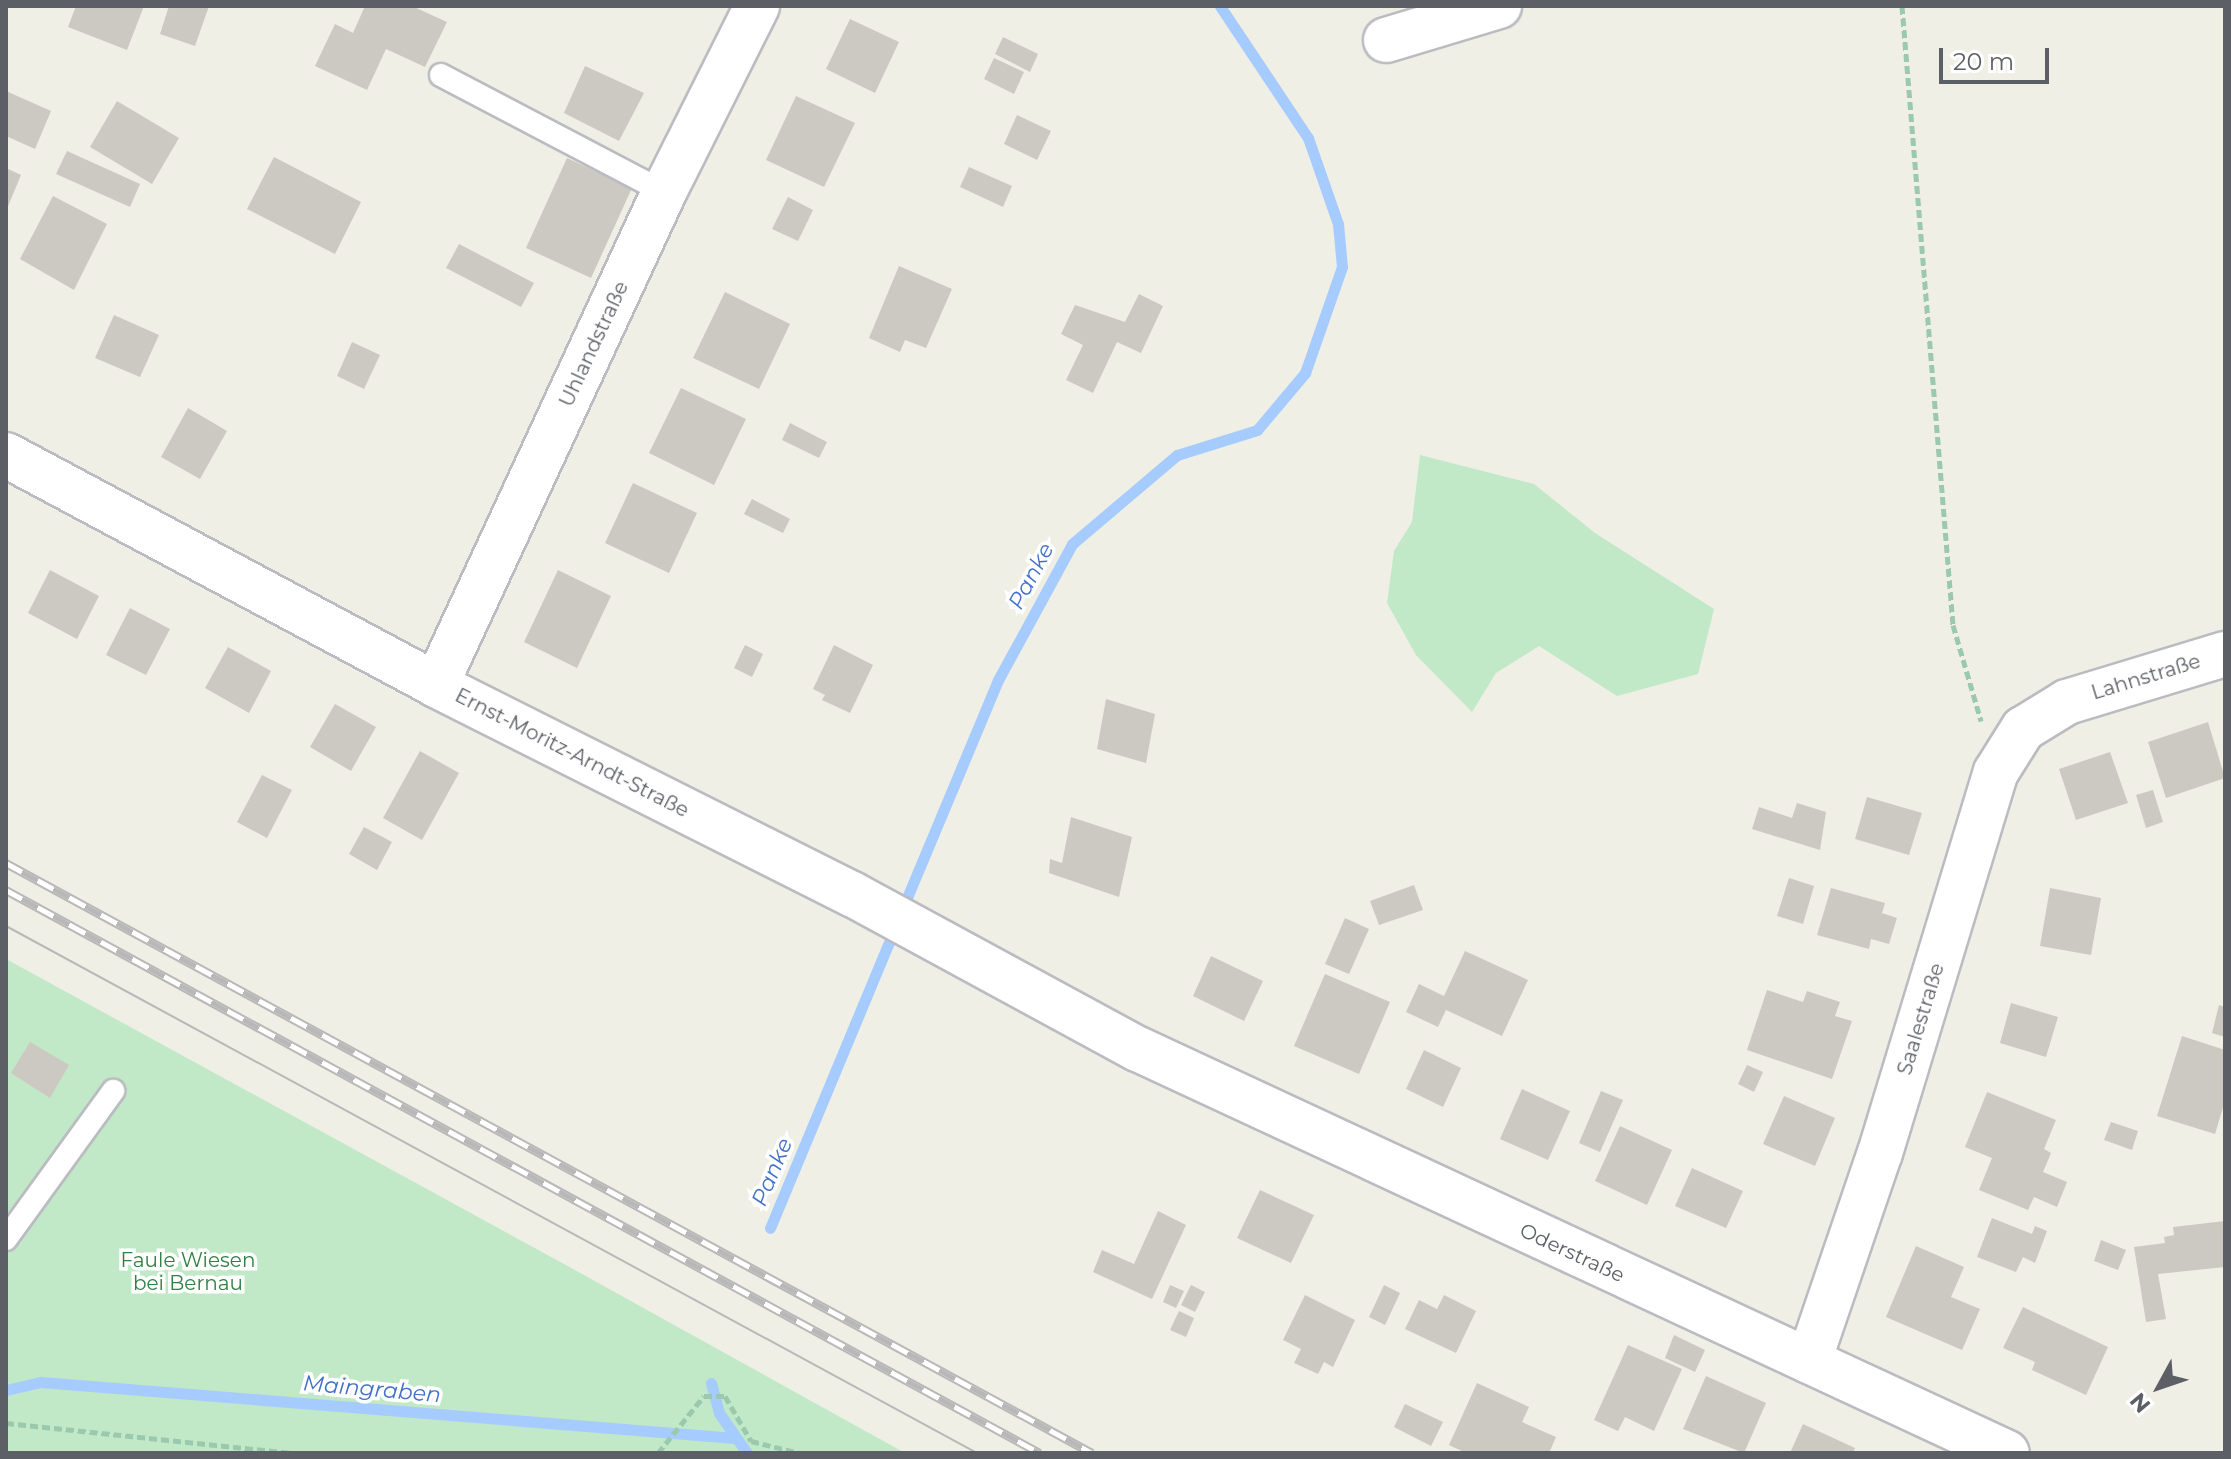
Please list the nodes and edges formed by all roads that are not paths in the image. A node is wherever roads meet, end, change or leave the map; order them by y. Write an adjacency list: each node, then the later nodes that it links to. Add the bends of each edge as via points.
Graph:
1 (757, 6): 5 (street, Uhlandstraße)
2 (1499, 6): 3 (street)
3 (1386, 40)
4 (441, 75): 5 (lane)
5 (664, 192): 8 (street, Uhlandstraße)
6 (6, 455): 8 (street, Ernst-Moritz-Arndt-Straße)
7 (2225, 654): 9 (street, Lahnstraße)
8 (436, 685): 10 (street, Ernst-Moritz-Arndt-Straße, via 852,894)
9 (2067, 702): 13 (street, Saalestraße, via 2023,729 1996,772 1880,1153)
10 (1138, 1049): 13 (street, Oderstraße)
11 (113, 1091): 12 (lane)
12 (6, 1239)
13 (1809, 1361): 14 (street, Oderstraße)
14 (2007, 1453)

